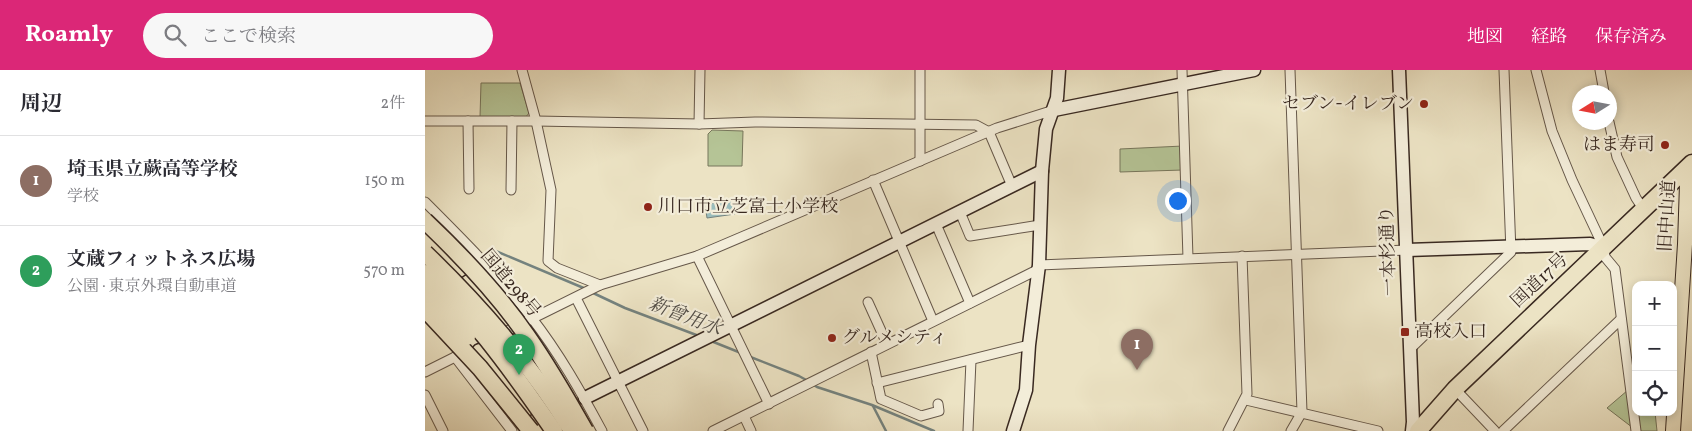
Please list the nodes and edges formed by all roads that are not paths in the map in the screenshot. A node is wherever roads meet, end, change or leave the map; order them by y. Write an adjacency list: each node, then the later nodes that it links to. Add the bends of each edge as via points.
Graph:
1 (521, 70): 18 (street)
2 (700, 70): 19 (street)
3 (920, 70): 20 (street)
4 (1059, 70): 14 (street)
5 (1182, 70): 12 (street)
6 (1254, 70): 12 (street)
7 (1290, 70): 43 (street)
8 (1399, 70): 41 (street, 一本杉通り)
9 (1504, 70): 39 (street)
10 (1536, 70): 40 (street, via 1552,131)
11 (1600, 70): 13 (street)
12 (1183, 84): 14 (street); 46 (street)
13 (1603, 85)
14 (1054, 110): 22 (street); 25 (street, via 1046,129)
15 (425, 121): 16 (street)
16 (468, 121): 17 (street); 28 (street)
17 (512, 121): 18 (street); 29 (street)
18 (536, 121): 19 (street); 49 (street, via 551,190 547,261)
19 (699, 124): 20 (street)
20 (919, 124): 22 (street, via 976,125); 24 (street)
21 (1611, 130): 32 (street, via 1617,157)
22 (989, 132): 24 (street); 27 (street)
23 (1691, 160): 30 (main road, 旧中山道); 32 (highway, 国道17号)
24 (920, 161): 26 (street)
25 (1042, 171): 27 (street); 36 (street)
26 (873, 180): 38 (street); 44 (street)
27 (1012, 186): 33 (street)
28 (469, 189)
29 (511, 190)
30 (1689, 191): 51 (main road, 旧中山道)
31 (425, 202): 56 (street, via 482,258)
32 (1644, 210): 40 (highway, 国道17号)
33 (960, 212): 35 (street); 36 (street, via 970,236)
34 (425, 221): 60 (highway, 国道298号, bridge, via 464,260)
35 (936, 224): 38 (street); 54 (street)
36 (1040, 225): 47 (street)
37 (425, 237): 60 (highway, bridge)
38 (899, 242): 58 (street); 59 (street)
39 (1511, 247): 40 (street, via 1591,244); 41 (street); 63 (street, via 1511,252)
40 (1604, 248): 57 (street, via 1605,257 1615,270); 70 (highway, 国道17号)
41 (1407, 250): 43 (street); 63 (street, 一本杉通り)
42 (425, 253): 82 (highway, bridge, via 498,330)
43 (1296, 255): 45 (street); 76 (street)
44 (697, 256): 49 (street); 59 (street)
45 (1242, 256): 46 (street); 73 (street)
46 (1188, 258): 47 (street)
47 (1039, 267): 54 (street); 62 (street)
48 (425, 273): 81 (highway, bridge, via 485,337)
49 (597, 286): 52 (street)
50 (425, 291): 80 (highway, bridge, via 480,352)
51 (1687, 293): 98 (main road, 旧中山道)
52 (580, 296): 56 (street); 68 (street)
53 (868, 302): 61 (street)
54 (970, 303): 58 (street)
55 (425, 310): 80 (highway, bridge)
56 (531, 317): 65 (street); 72 (street)
57 (1621, 319): 96 (street); 97 (street)
58 (933, 321): 61 (street)
59 (731, 326): 68 (street); 74 (street)
60 (527, 336): 83 (highway, 国道298号, bridge)
61 (887, 344): 64 (street)
62 (1029, 345): 66 (street); 89 (street, via 1026,390)
63 (1410, 348): 93 (street, 一本杉通り)
64 (871, 352): 69 (street); 74 (street)
65 (455, 357): 67 (street); 79 (street)
66 (971, 360): 69 (street); 88 (street)
67 (425, 372)
68 (618, 381): 72 (street); 85 (street)
69 (877, 383): 75 (street, via 881,398 921,416 939,411)
70 (1455, 389): 94 (highway, 国道17号); 95 (street)
71 (425, 395): 78 (street)
72 (585, 398): 84 (street)
73 (1245, 400): 76 (street); 90 (street)
74 (769, 404): 77 (street)
75 (938, 404)
76 (1302, 412): 91 (street); 92 (street)
77 (744, 416): 86 (street); 87 (street)
78 (443, 431)
79 (512, 431)
80 (533, 431)
81 (554, 431)
82 (572, 431)
83 (585, 431)
84 (602, 431)
85 (643, 431)
86 (713, 431)
87 (751, 431)
88 (969, 431)
89 (1013, 431)
90 (1229, 431)
91 (1291, 431)
92 (1378, 431)
93 (1412, 431)
94 (1418, 431)
95 (1495, 431)
96 (1503, 431)
97 (1636, 431)
98 (1673, 431)

